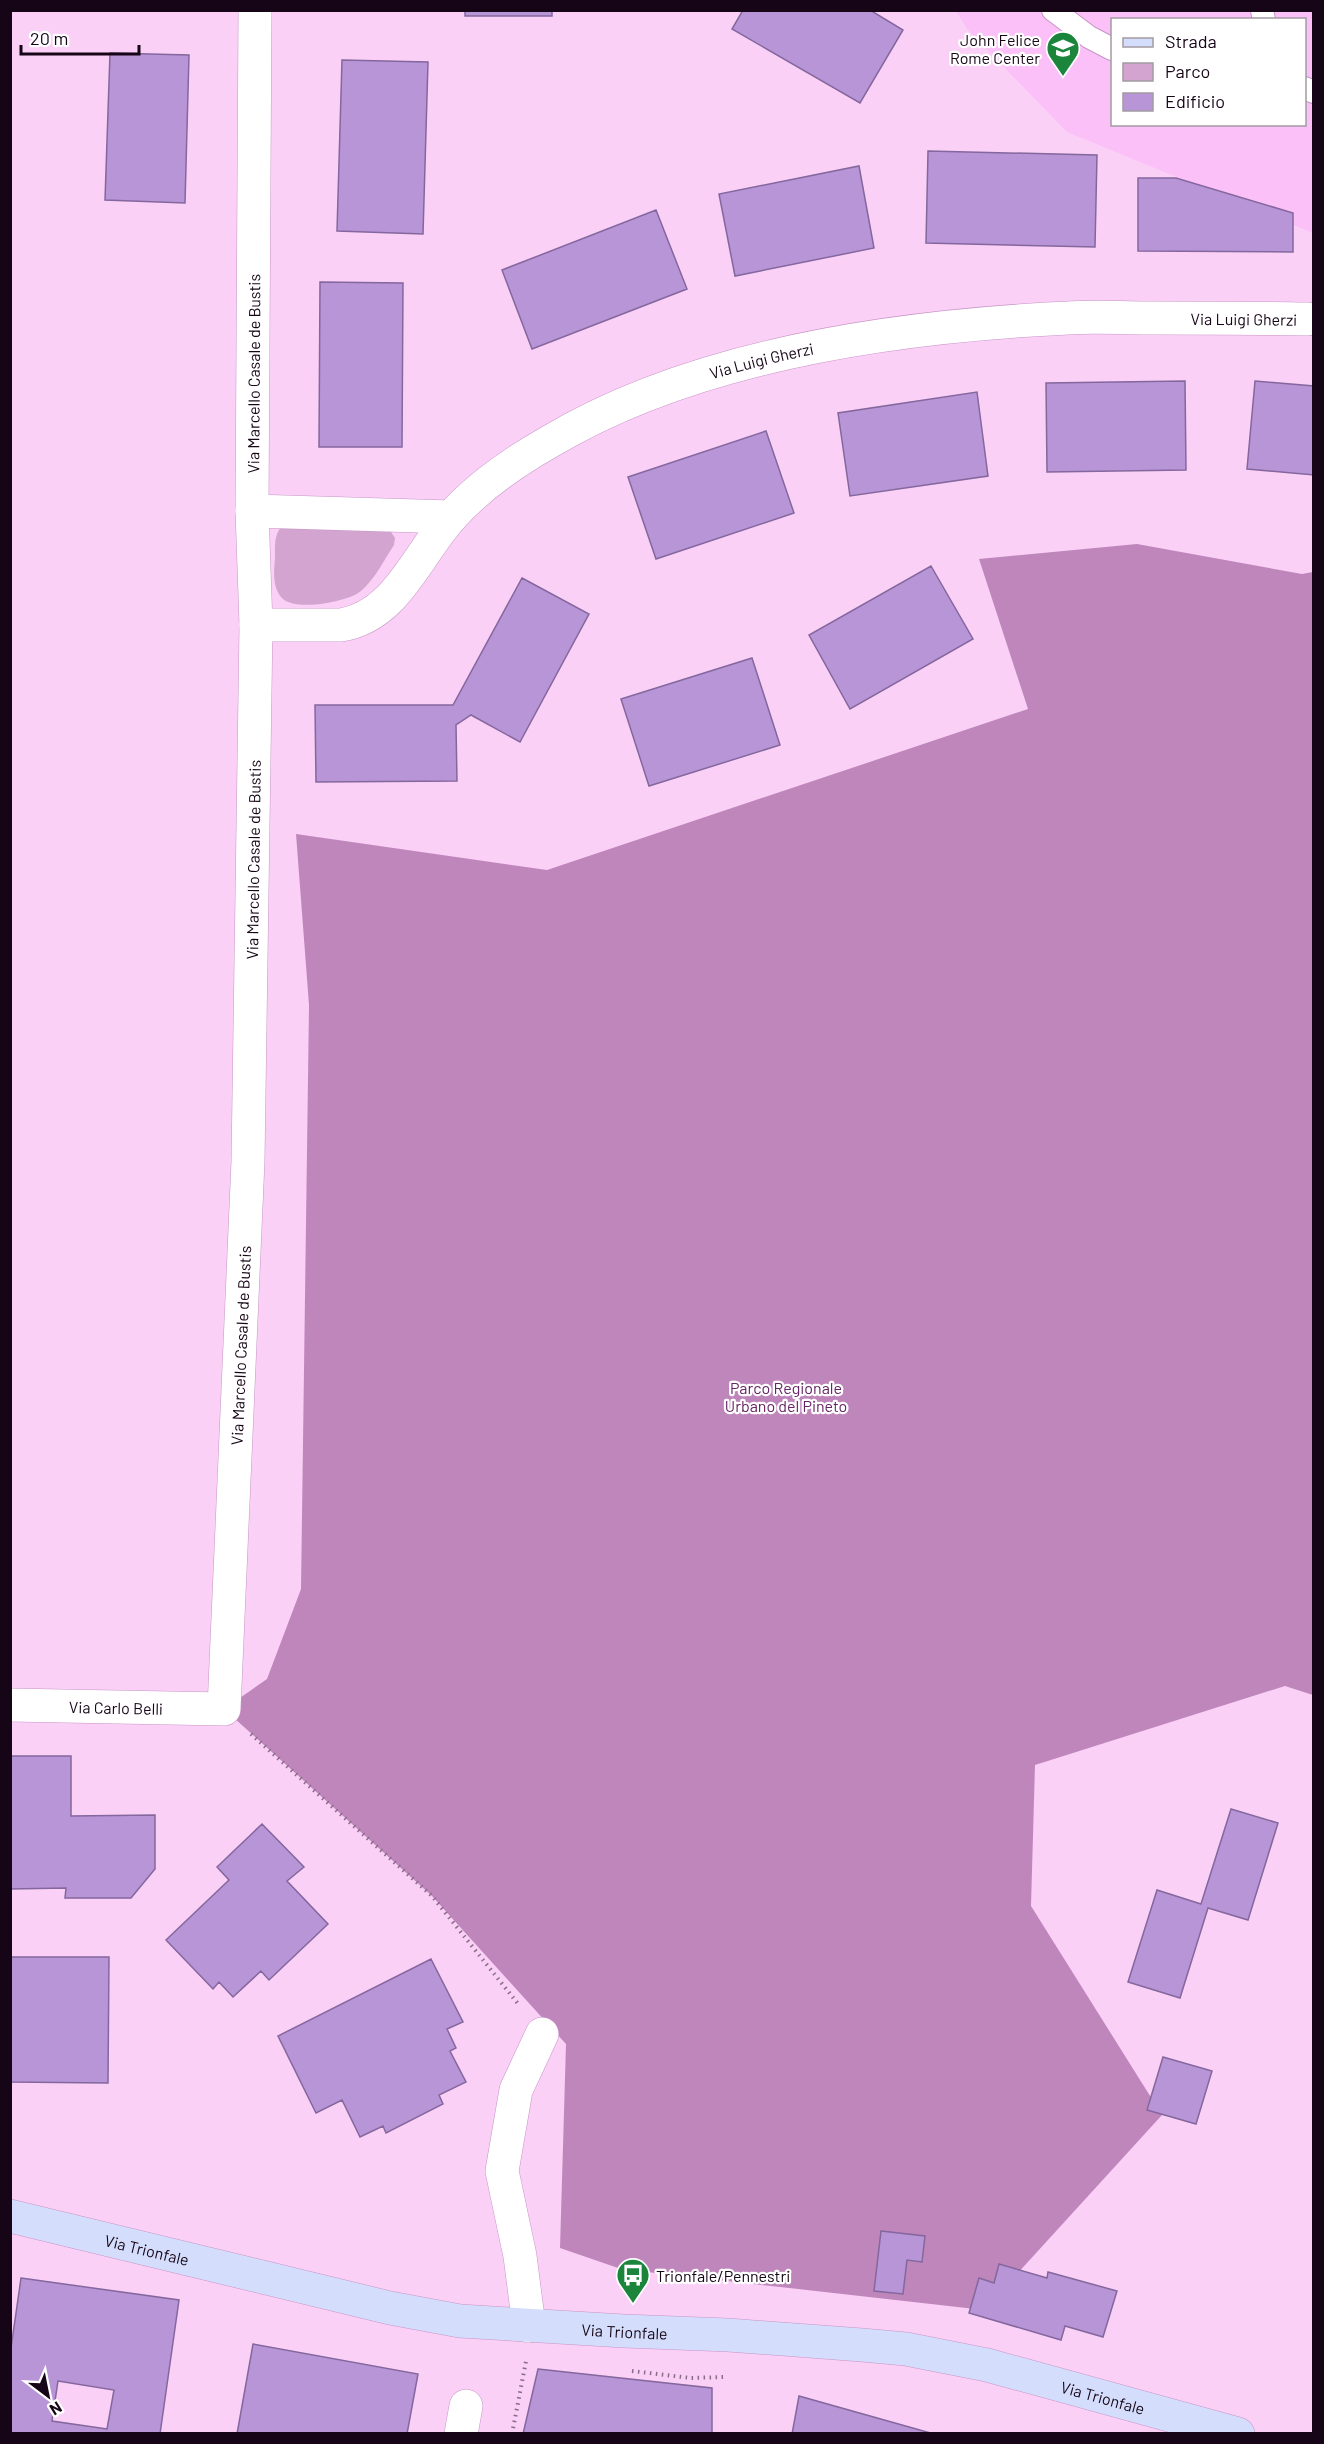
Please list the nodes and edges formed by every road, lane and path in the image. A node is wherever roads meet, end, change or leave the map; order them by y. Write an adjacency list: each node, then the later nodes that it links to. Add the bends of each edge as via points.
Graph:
1 (255, 10): 5 (street, Via Marcello Casale de Bustis)
2 (1053, 10): 3 (lane)
3 (1111, 48)
4 (1308, 319): 6 (street, Via Luigi Gherzi, via 1069,318 914,331 729,366 601,413 518,461)
5 (252, 511): 6 (street); 7 (street, Via Marcello Casale de Bustis)
6 (451, 517): 7 (street, Via Luigi Gherzi, via 389,601 370,615 341,625)
7 (256, 625): 9 (street, Via Marcello Casale de Bustis, via 248,1161)
8 (10, 1705): 9 (street, Via Carlo Belli)
9 (224, 1709): 10 (path, via 432,1896)
10 (542, 2034): 12 (street, via 516,2090 502,2171 520,2256)
11 (10, 2216): 12 (main road, Via Trionfale, via 413,2313 460,2321)
12 (529, 2325): 17 (main road, Via Trionfale, via 728,2334 906,2349 987,2365)
13 (538, 2362): 16 (path, via 526,2361)
14 (621, 2370): 15 (path, via 691,2378)
15 (724, 2377)
16 (512, 2433)
17 (1238, 2433)

